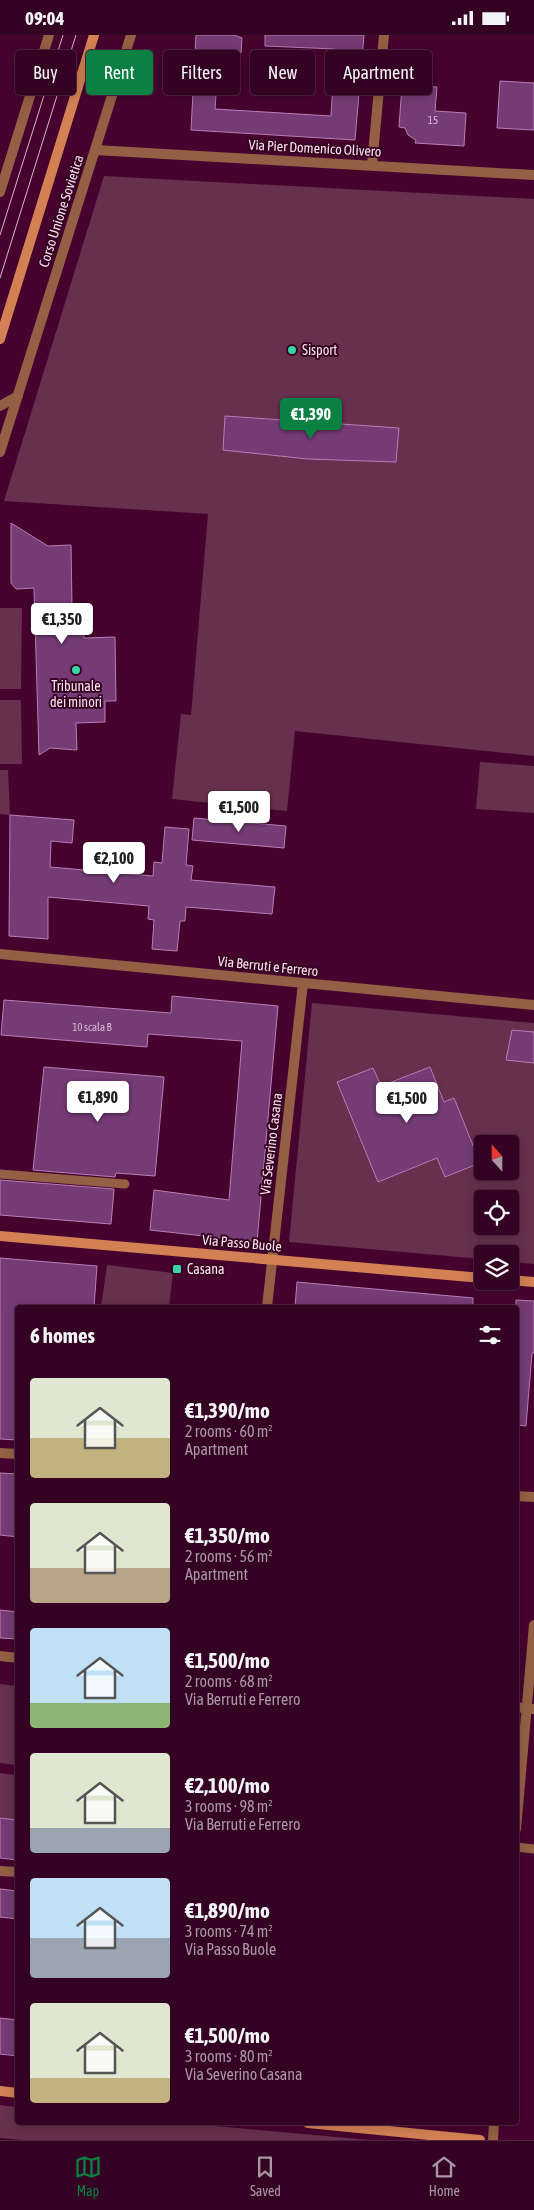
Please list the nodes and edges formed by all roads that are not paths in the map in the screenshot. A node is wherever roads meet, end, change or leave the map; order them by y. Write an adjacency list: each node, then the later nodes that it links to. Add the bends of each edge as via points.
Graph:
1 (49, 35): 8 (street)
2 (94, 35): 9 (main road, Corso Unione Sovietica)
3 (131, 35): 5 (street, Corso Unione Sovietica)
4 (384, 35): 6 (street)
5 (95, 150): 6 (street, Via Pier Domenico Olivero); 10 (street, Corso Unione Sovietica)
6 (372, 165): 7 (street, Via Pier Domenico Olivero)
7 (534, 175)
8 (0, 192)
9 (0, 339)
10 (18, 396): 11 (street); 12 (street, Corso Unione Sovietica)
11 (0, 406)
12 (0, 451)
13 (0, 954): 14 (street, Via Berruti e Ferrero)
14 (303, 983): 15 (street, Via Berruti e Ferrero); 19 (street, Via Severino Casana)
15 (534, 1005)
16 (0, 1173): 17 (lane)
17 (125, 1184)
18 (0, 1236): 19 (main road, Via Passo Buole)
19 (271, 1260): 20 (main road, Via Passo Buole); 23 (street, Via Severino Casana)
20 (474, 1277)
21 (519, 1281): 22 (main road)
22 (534, 1282)
23 (266, 1305)
24 (0, 1453): 25 (street)
25 (15, 1454)
26 (519, 1496): 27 (street)
27 (534, 1497)
28 (534, 1625): 31 (street)
29 (0, 1656): 30 (street)
30 (15, 1658)
31 (531, 1709): 32 (street)
32 (519, 1805)
33 (519, 1847): 34 (lane)
34 (534, 1849)
35 (0, 1871): 36 (street)
36 (15, 1872)
37 (0, 2091): 38 (main road)
38 (15, 2093)
39 (328, 2125): 41 (main road)
40 (494, 2125): 42 (street)
41 (480, 2140)
42 (493, 2140)

